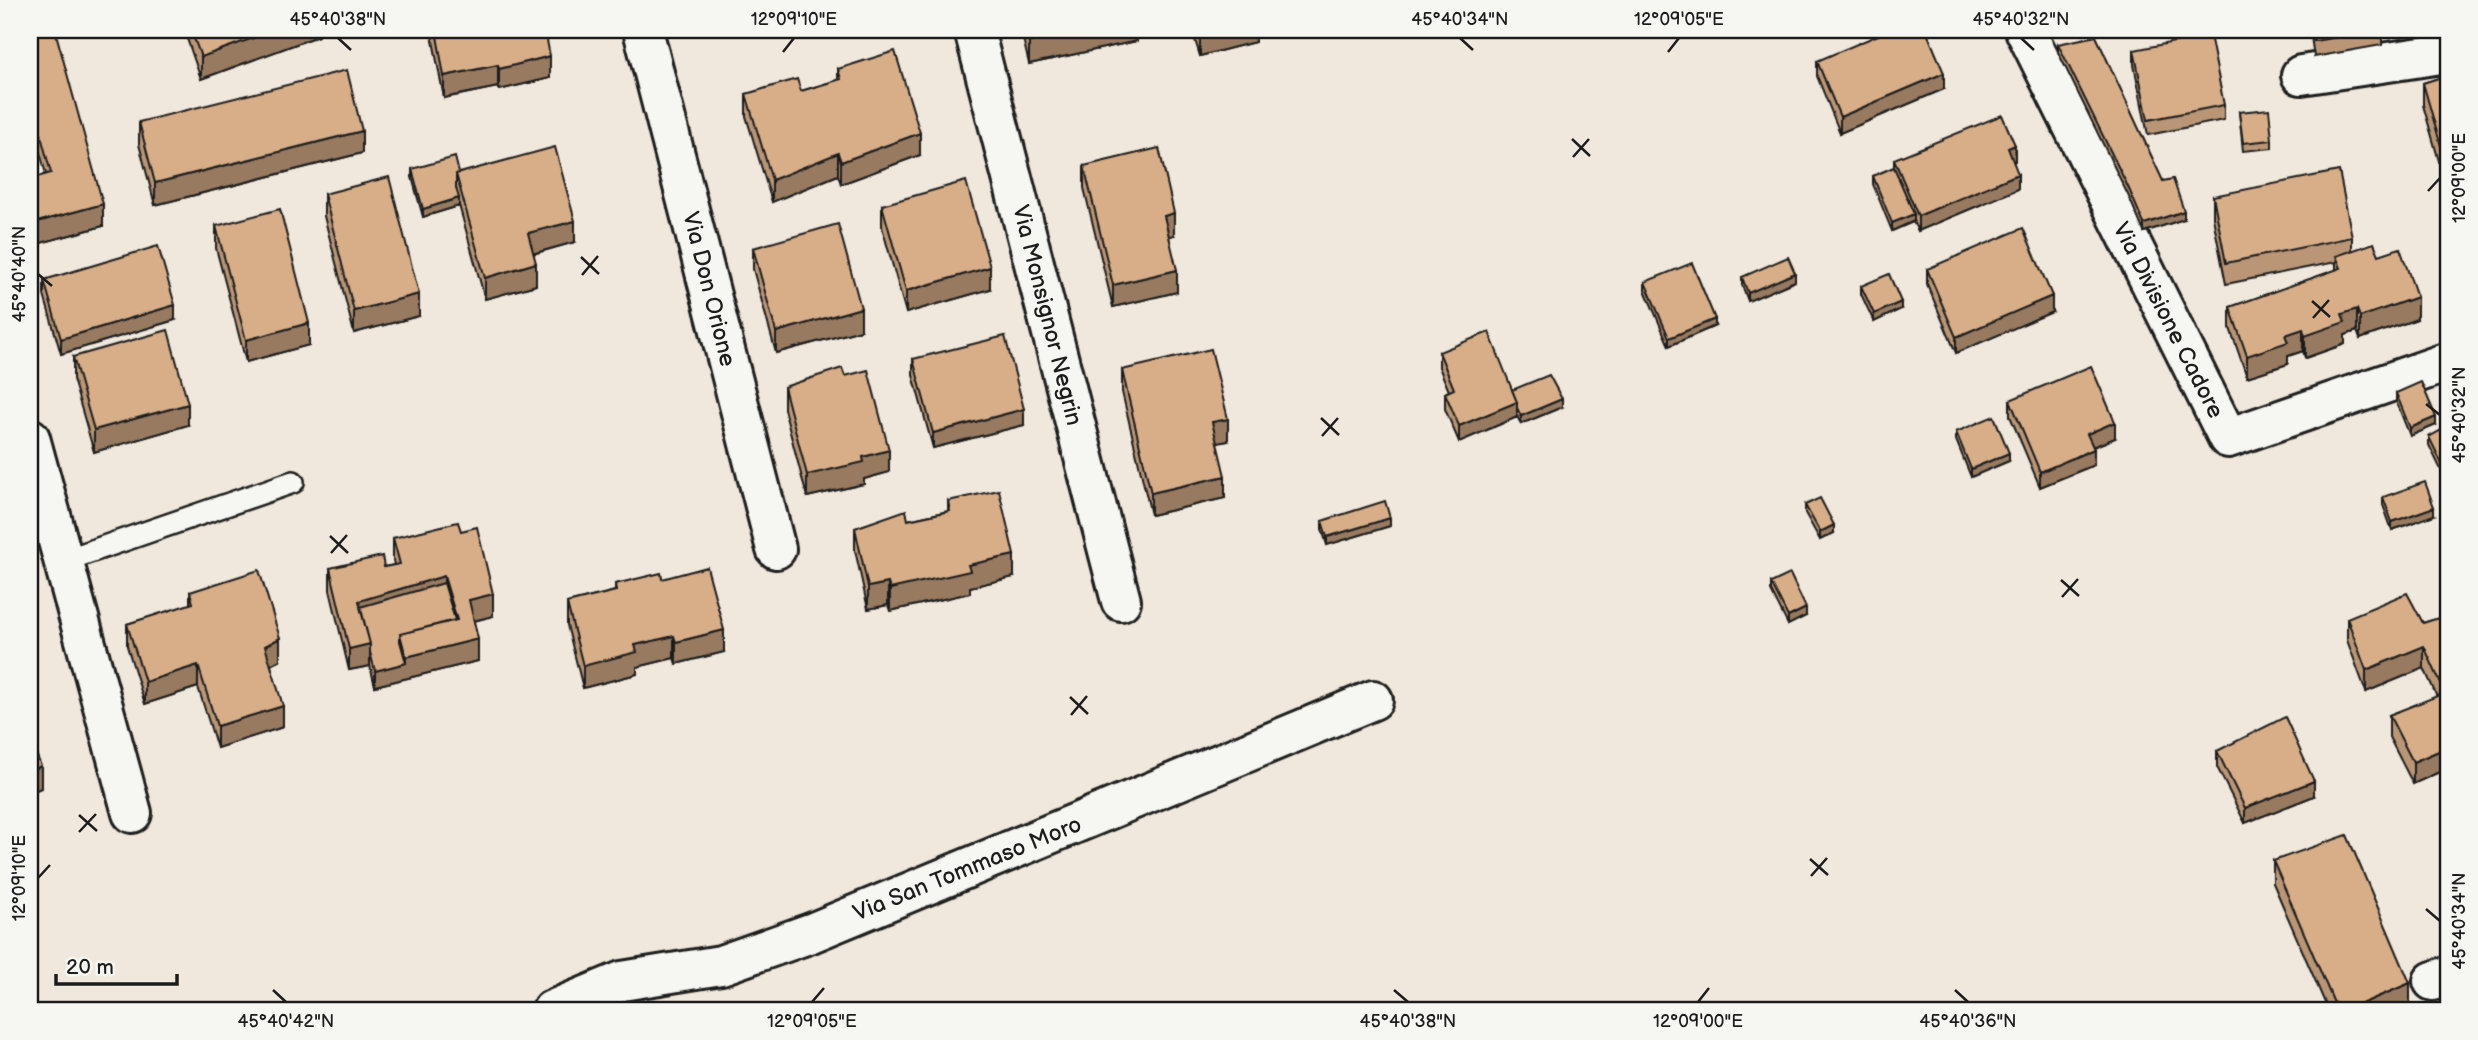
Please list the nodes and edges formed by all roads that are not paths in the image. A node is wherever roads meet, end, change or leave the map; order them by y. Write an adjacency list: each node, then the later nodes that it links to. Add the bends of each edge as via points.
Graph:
1 (643, 30): 9 (street, Via Don Orione)
2 (974, 30): 11 (street, Via Monsignor Negrin)
3 (2025, 30): 6 (street, Via Divisione Cadore, via 2228,438)
4 (2448, 53): 5 (street)
5 (2301, 75)
6 (2448, 362)
7 (30, 439): 10 (street)
8 (293, 482): 10 (lane)
9 (776, 549)
10 (63, 561): 13 (street)
11 (1121, 601)
12 (1373, 700): 14 (street, Via San Tommaso Moro, via 811,933 721,965 622,981)
13 (131, 813)
14 (552, 1010)

